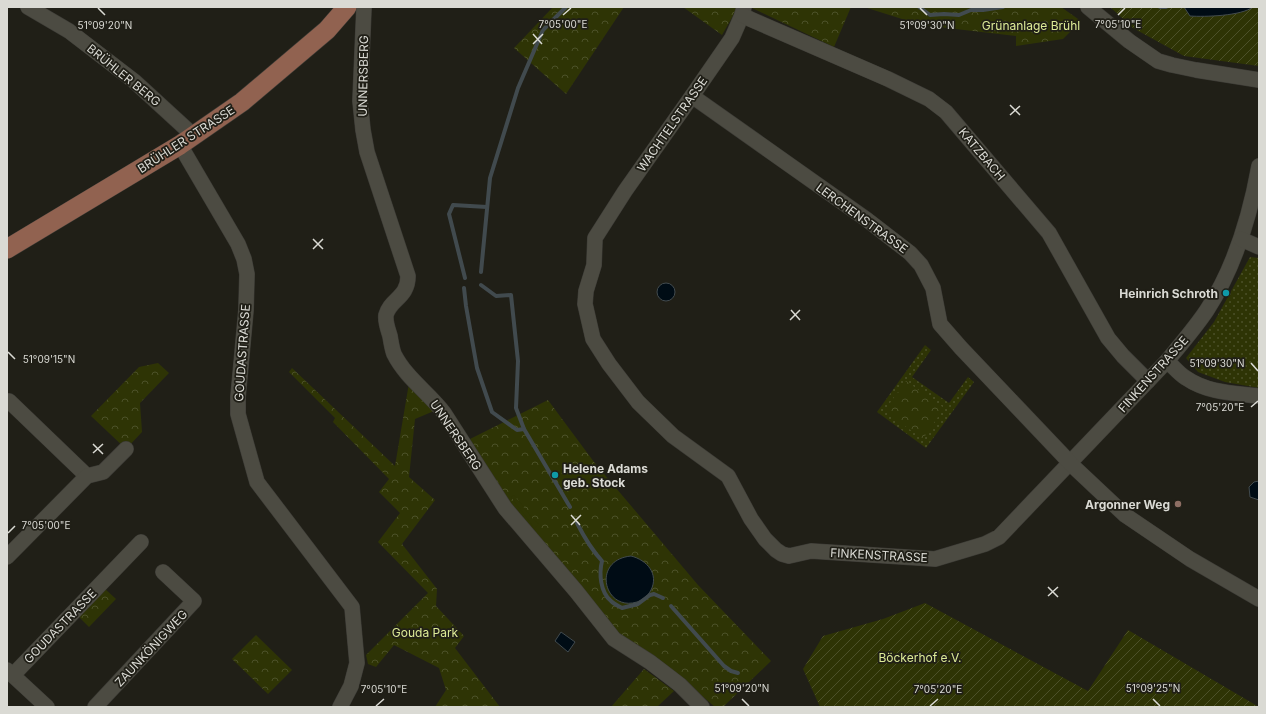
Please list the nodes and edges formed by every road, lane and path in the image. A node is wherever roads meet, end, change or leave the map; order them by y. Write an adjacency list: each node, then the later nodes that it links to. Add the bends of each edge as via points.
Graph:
1 (28, 7): 8 (street, BRÜHLER BERG, via 69,31 134,81)
2 (347, 7): 8 (main road, BRÜHLER STRASSE, via 327,30 254,93)
3 (364, 7): 29 (street, UNNERSBERG, via 360,101 363,130 367,152 408,276 406,290 387,314 386,321 394,354 405,371 444,413 505,508 614,638 666,674)
4 (1088, 7): 6 (street, via 1158,61)
5 (743, 11): 7 (street, WACHTELSTRASSE, via 732,38); 15 (street, KATZBACH, via 750,19 888,79 928,99 946,112 1049,233 1108,338)
6 (1259, 80)
7 (692, 96): 10 (street, WACHTELSTRASSE); 19 (street, LERCHENSTRASSE, via 910,253 921,265 933,288 940,324)
8 (187, 140): 13 (main road, BRÜHLER STRASSE); 28 (street, GOUDASTRASSE, via 244,258 247,274 246,310 238,414 257,482 352,607 357,663 351,686)
9 (1259, 166): 11 (street, FINKENSTRASSE)
10 (595, 238): 19 (street, FINKENSTRASSE, via 594,265 585,297 593,339 631,394 649,413 673,436 728,476 751,519 772,546 782,554 792,556 811,551 935,558 985,544 999,537)
11 (1241, 239): 12 (street); 14 (street, FINKENSTRASSE, via 1227,272 1207,308 1190,334)
12 (1259, 247)
13 (7, 249)
14 (1167, 361): 15 (street, FINKENSTRASSE); 16 (street, via 1185,378 1202,387 1220,392)
15 (1148, 381): 19 (street, FINKENSTRASSE)
16 (1259, 396)
17 (9, 401): 20 (street)
18 (126, 449): 20 (street, via 103,472)
19 (1070, 463): 24 (street, via 1125,514 1190,559)
20 (87, 476): 22 (street)
21 (141, 542): 25 (street, GOUDASTRASSE)
22 (7, 557)
23 (163, 572): 27 (street, ZAUNKÖNIGWEG, via 194,601)
24 (1259, 599)
25 (10, 672): 26 (street, GOUDASTRASSE)
26 (47, 707)
27 (95, 707)
28 (340, 707)
29 (702, 707)

